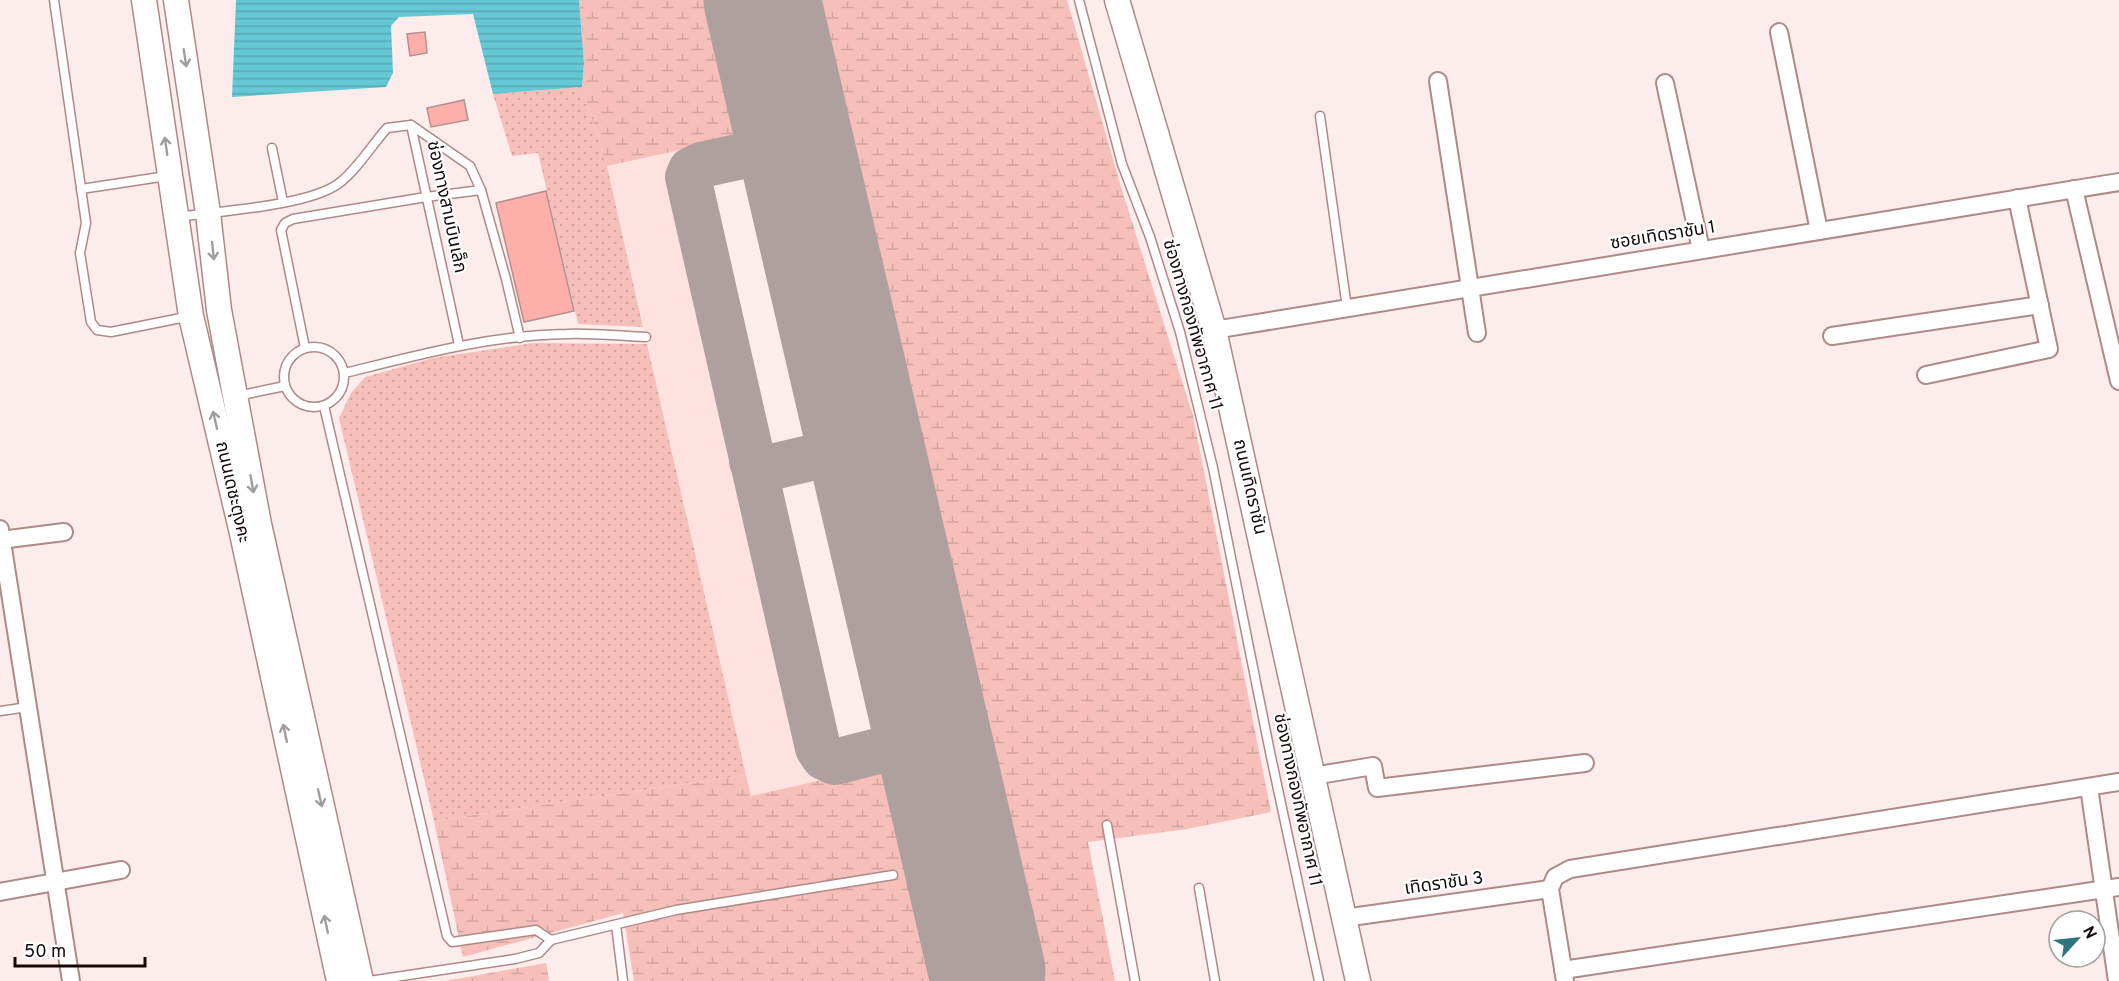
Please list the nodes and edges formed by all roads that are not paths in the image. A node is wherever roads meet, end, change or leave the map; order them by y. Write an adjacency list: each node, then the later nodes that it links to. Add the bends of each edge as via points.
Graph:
1 (54, 0): 14 (lane)
2 (144, 0): 12 (street, ถนนเดชะตุงคะ, one-way to 2)
3 (176, 0): 20 (street, ถนนเดชะตุงคะ, one-way to 20)
4 (1079, 0): 69 (lane, ช่องทางกองทัพอากาศ 11, via 1122,164 1180,332 1213,468)
5 (1117, 0): 29 (street, ถนนเทิดราชัน)
6 (1779, 32): 22 (street)
7 (1438, 81): 24 (street)
8 (1665, 83): 23 (street)
9 (1320, 116): 26 (lane)
10 (411, 125): 16 (lane, via 470,166); 17 (lane, ช่องทางสามบินเล็ก); 19 (lane, ช่องทางสามบินเล็ก, via 387,128 339,184 319,195)
11 (272, 148): 19 (lane)
12 (170, 176): 14 (lane); 21 (street, ถนนเดชะตุงคะ)
13 (2119, 182): 15 (street, ซอยเทิดราชัน 1)
14 (81, 189): 27 (lane, via 86,223 80,253 91,322 97,330 111,333)
15 (2074, 189): 18 (street, ซอยเทิดราชัน 1); 28 (street)
16 (481, 190): 17 (lane); 33 (lane)
17 (426, 197): 34 (lane, ช่องทางสามบินเล็ก); 35 (lane, via 285,223 281,230)
18 (2017, 198): 22 (street, ซอยเทิดราชัน 1); 25 (street)
19 (283, 202): 20 (lane, ช่องทางสามบินเล็ก)
20 (208, 213): 21 (lane, ช่องทางสามบินเล็ก); 40 (street, ถนนเดชะตุงคะ, one-way to 40, via 219,310)
21 (176, 218): 27 (street, ถนนเดชะตุงคะ)
22 (1819, 231): 23 (street, ซอยเทิดราชัน 1)
23 (1701, 250): 24 (street, ซอยเทิดราชัน 1)
24 (1470, 288): 26 (street, ซอยเทิดราชัน 1); 30 (street)
25 (2040, 305): 31 (street); 37 (street, via 2049,349)
26 (1347, 308): 29 (street, ซอยเทิดราชัน 1)
27 (191, 316): 63 (street, ถนนเดชะตุงคะ, one-way to 27)
28 (2112, 317): 38 (street)
29 (1214, 330): 47 (street, ถนนเทิดราชัน)
30 (1477, 333)
31 (1832, 336)
32 (646, 337): 33 (lane, via 566,334)
33 (520, 338): 34 (lane)
34 (459, 345): 36 (lane)
35 (305, 348): 36 (lane, via 316,346 335,354); 39 (lane, via 285,367)
36 (345, 373): 41 (lane, via 342,390)
37 (1926, 375)
38 (2119, 381)
39 (285, 386): 40 (lane); 41 (lane, via 296,402 314,408)
40 (237, 396): 64 (street, ถนนเดชะตุงคะ, one-way to 64, via 259,525)
41 (324, 406): 60 (lane, via 447,936 452,942 461,942 536,930)
42 (64, 532): 43 (street)
43 (1, 536): 44 (street)
44 (28, 707): 45 (lane); 53 (street)
45 (0, 711)
46 (1585, 763): 47 (street, via 1377,788 1373,766)
47 (1313, 776): 58 (street, ถนนเทิดราชัน)
48 (2119, 782): 49 (street)
49 (2089, 787): 55 (street); 56 (street, via 1570,869 1555,878)
50 (1107, 825): 67 (lane)
51 (121, 870): 53 (street)
52 (893, 875): 59 (lane, via 676,910)
53 (56, 882): 57 (street); 62 (street)
54 (1199, 888): 68 (lane)
55 (2112, 888): 61 (street); 71 (street)
56 (1550, 889): 58 (street, เทิดราชัน 3); 61 (street)
57 (0, 892)
58 (1344, 918): 70 (street, ถนนเทิดราชัน)
59 (616, 925): 60 (lane); 66 (lane)
60 (551, 940): 65 (lane, via 539,953 515,959)
61 (1564, 975)
62 (71, 981)
63 (339, 981)
64 (361, 981)
65 (369, 981)
66 (623, 981)
67 (1135, 981)
68 (1215, 981)
69 (1319, 981)
70 (1358, 981)
71 (2117, 981)

